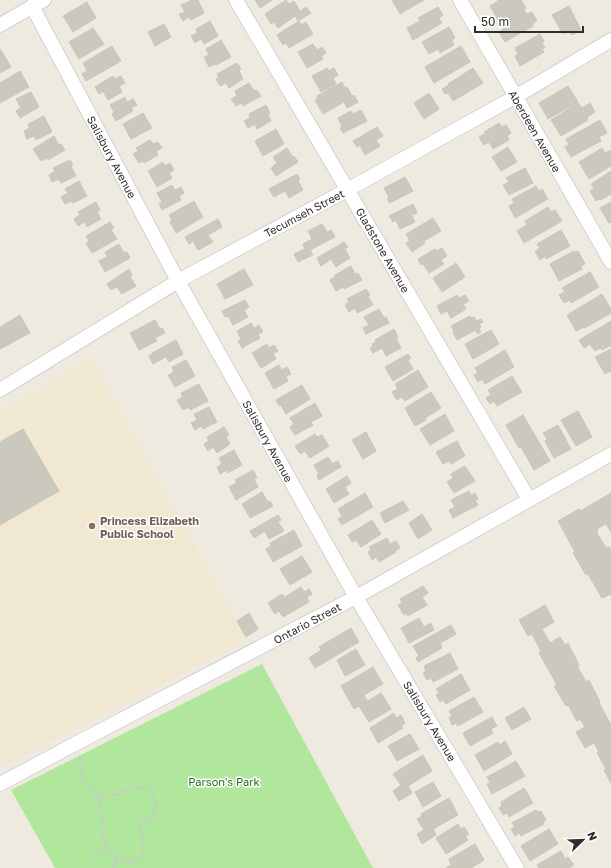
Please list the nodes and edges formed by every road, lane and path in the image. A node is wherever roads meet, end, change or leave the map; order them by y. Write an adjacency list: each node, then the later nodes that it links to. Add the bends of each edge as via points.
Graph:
1 (236, 0): 7 (street, Gladstone Avenue)
2 (460, 0): 6 (street, Aberdeen Avenue)
3 (38, 3): 4 (street); 9 (street, Salisbury Avenue)
4 (0, 25)
5 (611, 40): 6 (street, Tecumseh Street)
6 (515, 97): 7 (street, Tecumseh Street); 8 (street, Aberdeen Avenue)
7 (347, 190): 9 (street, Tecumseh Street); 12 (street, Gladstone Avenue)
8 (611, 262)
9 (178, 281): 10 (street, Tecumseh Street); 13 (street, Salisbury Avenue)
10 (0, 390)
11 (611, 454): 12 (street, Ontario Street)
12 (529, 499): 13 (street, Ontario Street)
13 (356, 597): 14 (street, Ontario Street); 21 (street, Salisbury Avenue)
14 (74, 744): 15 (street, Ontario Street); 16 (path, via 81,766 81,778)
15 (0, 784)
16 (97, 795): 17 (path, via 102,817 102,835); 19 (path, via 117,795 140,788 148,789 153,795 156,807 153,817 139,826 144,852 129,862)
17 (107, 846): 18 (path); 19 (path)
18 (90, 858)
19 (116, 858): 20 (path)
20 (114, 868)
21 (517, 868)

